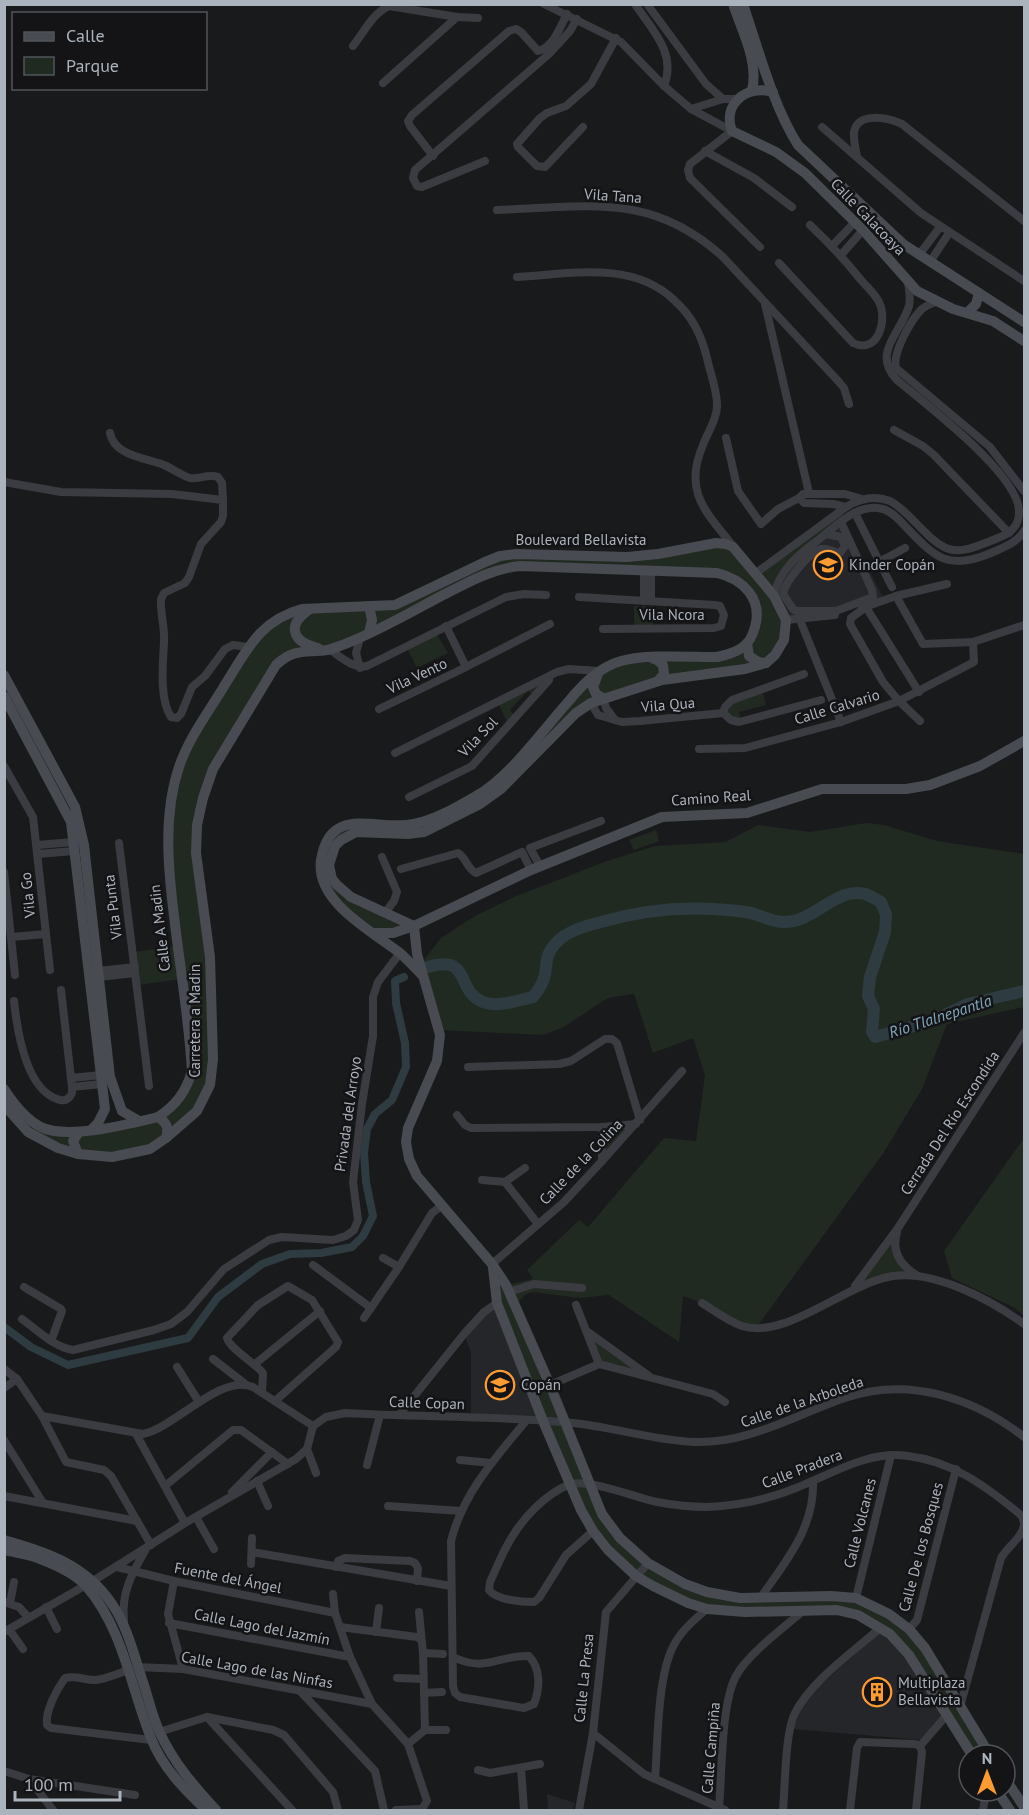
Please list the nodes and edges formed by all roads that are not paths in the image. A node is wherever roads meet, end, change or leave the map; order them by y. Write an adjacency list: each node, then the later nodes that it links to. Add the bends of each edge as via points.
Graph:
1 (544, 4): 7 (street, Calle Calacoaya)
2 (634, 4): 9 (street)
3 (734, 4): 18 (main road, via 753,66)
4 (743, 4): 19 (main road)
5 (399, 5): 8 (street); 13 (street, via 381,10)
6 (650, 8): 9 (street); 20 (street, via 706,84)
7 (567, 14): 11 (street, Calle Calacoaya); 14 (street, via 548,47)
8 (457, 17): 10 (street); 16 (street)
9 (643, 17): 17 (street, via 664,48 668,72)
10 (478, 18)
11 (577, 19): 12 (street, Calle Calacoaya); 15 (street)
12 (615, 38): 17 (street, Calle Calacoaya); 23 (street, via 591,84 566,106 540,118 517,144 541,168)
13 (353, 46)
14 (538, 51): 15 (street); 28 (street, via 521,32 509,31 412,115 410,126)
15 (545, 58): 28 (street)
16 (383, 83)
17 (664, 86): 22 (street, Calle Calacoaya)
18 (752, 90): 19 (main road); 21 (main road)
19 (773, 92): 26 (main road)
20 (723, 99): 21 (street); 22 (street)
21 (737, 99): 25 (main road, via 730,111)
22 (691, 109): 25 (street, Calle Calacoaya)
23 (583, 127)
24 (822, 128): 29 (street)
25 (732, 131): 27 (street); 30 (main road, Calle Calacoaya)
26 (798, 145): 30 (main road); 39 (main road)
27 (705, 151): 32 (street, via 754,178); 41 (street, via 690,164 690,178)
28 (433, 156): 31 (street, via 413,174 417,186)
29 (857, 157): 34 (street, via 854,130 859,122 891,119); 37 (street)
30 (786, 158): 36 (main road, Calle Calacoaya)
31 (485, 161)
32 (792, 207)
33 (497, 210): 52 (street, Vila Tana, via 612,207 662,217 706,241)
34 (1024, 221)
35 (810, 225): 40 (street)
36 (859, 226): 40 (street); 42 (street); 44 (main road, Calle Calacoaya)
37 (940, 227): 38 (street); 43 (street)
38 (949, 233): 46 (street); 48 (street)
39 (903, 244): 43 (main road); 44 (main road, via 892,250)
40 (832, 246): 42 (street)
41 (760, 247)
42 (841, 255): 45 (street, via 881,307 882,324 869,346 853,343)
43 (919, 255): 46 (main road)
44 (890, 259): 49 (main road, Calle Calacoaya)
45 (779, 262)
46 (930, 262): 50 (main road)
47 (517, 277): 74 (street, via 605,272 631,275 668,294 687,313 700,333 717,404 694,468 699,500)
48 (1024, 281)
49 (908, 282): 51 (main road, Calle Calacoaya); 54 (street, via 909,303)
50 (979, 292): 53 (main road, via 976,304); 55 (main road)
51 (936, 302): 53 (main road, Calle Calacoaya); 56 (street, via 920,310)
52 (765, 303): 58 (street, Vila Tana, via 844,388); 64 (street, Vila Tana)
53 (967, 313): 57 (main road, Calle Calacoaya, via 993,321)
54 (902, 322): 56 (street, via 908,322); 72 (street, via 887,352 888,371 995,468 1020,508 1017,524)
55 (1024, 322)
56 (910, 328): 63 (street, via 897,350 896,368 990,447)
57 (1024, 341)
58 (849, 404)
59 (894, 430): 72 (street, via 933,454)
60 (110, 433): 67 (street, via 111,441 140,459 192,478 218,477)
61 (726, 438): 65 (street, via 738,491 761,524 777,509)
62 (4, 482): 67 (street, via 61,492 172,494)
63 (1024, 491)
64 (809, 493): 65 (street); 66 (street, via 849,494)
65 (799, 498): 68 (street, via 804,503)
66 (862, 499): 68 (street); 72 (street, via 882,499 897,505 933,540 952,550 970,550)
67 (223, 500): 100 (street, via 224,516 201,544 189,577 161,599 165,704 171,717 181,714 192,687 225,649 233,645)
68 (844, 508): 70 (street); 80 (street)
69 (855, 513): 70 (street); 71 (street, via 869,508 886,510 931,552 958,561 975,560 1012,543); 77 (street)
70 (844, 520): 73 (street); 73 (street, via 873,597 836,610 796,611 783,594 793,575 817,550 825,548 840,553 845,546 841,537)
71 (1024, 531)
72 (1009, 533)
73 (826, 534): 84 (street, via 794,559 779,579)
74 (734, 547): 76 (main road, Boulevard Bellavista, via 716,543); 80 (main road)
75 (905, 548): 77 (street)
76 (680, 550): 79 (main road, via 673,561); 88 (main road, Boulevard Bellavista, via 627,557 532,553 500,556 406,601)
77 (879, 562): 82 (street)
78 (647, 572): 79 (main road, Boulevard Bellavista); 87 (street, Vila Ncora); 97 (main road, Boulevard Bellavista, via 506,568 480,576)
79 (681, 572): 99 (main road, Boulevard Bellavista, via 717,573 741,583 756,601 756,624)
80 (756, 573): 84 (main road)
81 (947, 584): 85 (street)
82 (892, 586)
83 (546, 595): 95 (street, Vila Vento, via 506,597)
84 (774, 596): 91 (main road)
85 (896, 596): 89 (street); 98 (street, via 923,644)
86 (579, 597): 87 (street, Vila Ncora)
87 (647, 601): 96 (street, Vila Ncora, via 720,606 724,621 714,628)
88 (369, 606): 90 (main road, Boulevard Bellavista); 97 (main road, via 372,620)
89 (866, 607): 92 (street); 113 (street); 117 (street, via 850,621 883,682)
90 (310, 609): 100 (main road, Boulevard Bellavista, via 280,617); 101 (main road, via 296,622 297,638)
91 (786, 620): 92 (street); 103 (main road, via 784,640)
92 (800, 620): 123 (street)
93 (550, 624): 104 (street, Vila Vento)
94 (1024, 625): 98 (street)
95 (446, 626): 104 (street, Vila Vento); 105 (street, Vila Vento)
96 (603, 629)
97 (365, 636): 101 (main road, Boulevard Bellavista); 105 (street, via 356,653)
98 (973, 642): 113 (street, Calle Calvario, via 974,662)
99 (747, 643): 102 (main road, via 717,657); 103 (main road, via 748,656)
100 (248, 647): 130 (main road, Boulevard Bellavista, via 188,747 179,765)
101 (328, 650): 105 (street); 131 (main road, Boulevard Bellavista, via 291,653 276,665 217,762)
102 (652, 658): 107 (main road, via 619,661); 112 (main road, via 663,665 664,674)
103 (766, 663): 112 (main road)
104 (466, 667): 119 (street, Vila Vento)
105 (360, 668)
106 (569, 669): 107 (street, Vila Sol); 110 (street, Vila Sol); 111 (street)
107 (600, 671): 111 (main road); 115 (main road, via 592,687)
108 (4, 675): 128 (main road)
109 (804, 675): 120 (street, via 732,700)
110 (552, 676): 126 (street, Vila Sol); 129 (street, Vila Sol, via 472,766)
111 (587, 681): 146 (main road, via 511,767 482,792 422,822 356,822 331,836 321,863 326,889 341,908)
112 (658, 681): 115 (main road)
113 (919, 692): 117 (street, Calle Calvario)
114 (4, 696): 128 (main road)
115 (603, 698): 118 (main road); 121 (street)
116 (821, 700): 120 (street, Vila Qua, via 746,721 731,720)
117 (899, 702): 122 (street); 123 (street, Calle Calvario)
118 (591, 703): 121 (street, via 598,715); 143 (main road, via 576,713 501,789 480,804 417,834 356,832 341,840 330,858 332,879 344,892)
119 (379, 708)
120 (723, 713): 121 (street, Vila Qua, via 640,722)
121 (615, 720)
122 (920, 721)
123 (841, 722): 125 (street, Calle Calvario, via 745,748)
124 (1022, 742): 140 (main road, Camino Real, via 980,766 930,785 906,789 822,789 747,813 662,817)
125 (699, 749)
126 (395, 753)
127 (4, 766): 134 (street, Vila Go, via 31,811)
128 (61, 790): 135 (main road); 152 (main road, via 75,807 83,835)
129 (409, 797)
130 (171, 801): 165 (main road, Calle A Madin, via 168,863 192,1071 183,1095)
131 (200, 813): 171 (main road, Carretera a Madin, via 196,853 210,957 213,1072 197,1111)
132 (601, 821): 136 (street)
133 (119, 843): 151 (street, Vila Punta)
134 (37, 845): 135 (street); 138 (street, Vila Go)
135 (74, 846): 138 (street, Vila Go); 159 (main road)
136 (530, 848): 137 (street); 140 (street)
137 (522, 852): 140 (street); 141 (street, via 476,873 458,853)
138 (38, 854): 147 (street, Vila Go)
139 (382, 857): 144 (street, via 397,892)
140 (535, 868): 145 (main road, Camino Real)
141 (400, 869)
142 (4, 872): 148 (street, Vila Go)
143 (373, 908): 144 (main road); 146 (main road, via 361,915)
144 (386, 913): 145 (main road)
145 (414, 926): 146 (main road, Camino Real, via 393,933); 149 (main road)
146 (368, 930): 149 (main road)
147 (46, 934): 148 (street, Vila Go); 150 (street, Vila Go)
148 (11, 937): 153 (street, Vila Go)
149 (408, 956): 177 (main road, via 421,973 440,1030 437,1061 408,1128 406,1142 417,1176); 198 (street, Privada del Arroyo, via 378,982 373,997 373,1036 353,1182 358,1220 354,1230 333,1240 269,1240 224,1269 187,1312 171,1324 82,1349 65,1349)
150 (50, 970)
151 (135, 970): 152 (street); 161 (street, Vila Punta)
152 (98, 974): 166 (main road, via 113,1090 122,1111)
153 (15, 975)
154 (61, 990): 160 (street)
155 (14, 1001): 160 (street, via 25,1058 40,1087 61,1101 70,1097)
156 (1024, 1033): 179 (street, Cerrada Del Río Escondida)
157 (468, 1067): 167 (street, via 559,1064 612,1038 617,1043)
158 (682, 1071): 167 (street, Calle de la Colina)
159 (101, 1080): 160 (street); 169 (main road, via 105,1109)
160 (72, 1082)
161 (149, 1086)
162 (4, 1089): 170 (main road, Calle A Madin, via 17,1107 43,1128)
163 (4, 1105): 172 (main road, Carretera a Madin, via 28,1132)
164 (457, 1115): 168 (street, via 471,1128)
165 (158, 1116): 166 (main road, Calle A Madin); 171 (main road, via 167,1125)
166 (140, 1121): 169 (main road, Calle A Madin)
167 (638, 1122): 168 (street); 173 (street, Calle de la Colina)
168 (602, 1127): 173 (street)
169 (92, 1129): 170 (main road, Calle A Madin)
170 (79, 1132): 172 (main road, via 74,1141)
171 (166, 1138): 172 (main road, Carretera a Madin, via 150,1149 124,1155)
172 (78, 1154)
173 (602, 1161): 178 (street, Calle de la Colina)
174 (525, 1168): 176 (street)
175 (482, 1180): 176 (street)
176 (505, 1182): 178 (street)
177 (441, 1206): 182 (main road); 183 (street, via 432,1213)
178 (538, 1224): 182 (street, Calle de la Colina)
179 (898, 1228): 184 (street, via 894,1240 897,1257); 187 (street, Cerrada Del Río Escondida)
180 (383, 1258): 183 (street)
181 (313, 1264): 192 (street)
182 (492, 1264): 188 (main road); 189 (main road)
183 (399, 1268): 192 (street)
184 (919, 1276): 187 (street, via 893,1276); 196 (street, via 956,1287)
185 (24, 1287): 198 (street, via 63,1311)
186 (582, 1288): 188 (street, via 534,1284)
187 (852, 1289): 190 (street, via 793,1320 766,1328 743,1326)
188 (509, 1292): 207 (main road)
189 (497, 1303): 214 (street, via 464,1334); 217 (main road)
190 (702, 1303)
191 (576, 1305): 197 (street)
192 (371, 1308): 194 (street)
193 (320, 1311): 200 (street); 200 (street, via 312,1300 288,1286 258,1305 227,1338 229,1344); 211 (street, via 337,1337 336,1347)
194 (364, 1318)
195 (22, 1319): 198 (street, Privada del Arroyo)
196 (1024, 1324)
197 (587, 1331): 201 (street); 205 (street)
198 (51, 1341)
199 (213, 1359): 206 (street)
200 (255, 1364): 209 (street, via 263,1373)
201 (599, 1364): 205 (street); 207 (street)
202 (177, 1367): 210 (street)
203 (4, 1369): 204 (street)
204 (17, 1379): 208 (street); 215 (street)
205 (654, 1380): 212 (street, via 713,1394)
206 (244, 1383): 209 (street); 210 (street)
207 (550, 1386): 218 (main road)
208 (4, 1388)
209 (262, 1392): 211 (street)
210 (198, 1401): 220 (street, via 157,1430)
211 (275, 1401): 219 (street)
212 (725, 1402)
213 (380, 1415): 214 (street, Calle Copan); 219 (street, Calle Copan, via 333,1414); 229 (street)
214 (399, 1415): 216 (street, Calle Copan)
215 (42, 1416): 220 (street); 244 (street, via 66,1462 108,1472)
216 (526, 1420): 217 (street, Calle Copan); 227 (street)
217 (543, 1421): 218 (street, Calle de la Arboleda); 234 (main road)
218 (564, 1422): 221 (street, Calle de la Arboleda, via 672,1440 716,1442 752,1434 866,1392 909,1390 966,1402); 235 (main road)
219 (313, 1426): 223 (street)
220 (136, 1434): 236 (street)
221 (1024, 1437)
222 (4, 1440): 239 (street)
223 (306, 1449): 228 (street); 231 (street)
224 (272, 1452): 228 (street); 236 (street, via 237,1429 232,1430); 238 (street)
225 (891, 1455): 230 (street, Calle Pradera, via 924,1458); 233 (street, Calle Pradera, via 873,1457); 267 (street, Calle Volcanes)
226 (460, 1460): 227 (street)
227 (487, 1463): 242 (street)
228 (288, 1464): 232 (street)
229 (367, 1465)
230 (956, 1469): 246 (street, Calle Pradera, via 981,1483 1022,1516); 281 (street, Calle De los Bosques, via 917,1620)
231 (316, 1473)
232 (257, 1481): 238 (street); 240 (street)
233 (813, 1481): 235 (street, Calle Pradera, via 770,1497 707,1507 657,1502); 266 (street, via 812,1501 802,1535)
234 (570, 1484): 235 (street, Calle Pradera); 247 (main road); 247 (street, via 529,1515 512,1537 489,1590 498,1596 534,1602 566,1555)
235 (588, 1484): 254 (main road, via 610,1527)
236 (165, 1486): 245 (street)
237 (4, 1496): 239 (street)
238 (225, 1500): 243 (street)
239 (42, 1503): 244 (street)
240 (268, 1506)
241 (388, 1506): 242 (street)
242 (461, 1511): 264 (street, via 451,1540)
243 (196, 1516): 245 (street); 251 (street)
244 (137, 1521): 250 (street)
245 (185, 1523): 250 (street)
246 (1024, 1524): 299 (street, Calle Pradera, via 1023,1532 1006,1549 999,1565)
247 (593, 1531): 259 (main road)
248 (252, 1538): 253 (street)
249 (4, 1540): 263 (main road, via 65,1560)
250 (149, 1546): 256 (street); 258 (street)
251 (214, 1549)
252 (4, 1550): 263 (main road, via 39,1558)
253 (252, 1552): 255 (street); 257 (street)
254 (648, 1563): 259 (street, Calle La Presa); 266 (main road, via 706,1592)
255 (251, 1564)
256 (117, 1567): 258 (street, Fuente del Ángel); 263 (street)
257 (336, 1567): 261 (street); 261 (street, via 345,1558 410,1562 418,1568)
258 (133, 1572): 260 (street, Fuente del Ángel); 278 (street, via 126,1586)
259 (636, 1576): 271 (main road); 304 (street, Calle La Presa, via 606,1612)
260 (174, 1581): 274 (street, Fuente del Ángel); 276 (street)
261 (417, 1581): 264 (street)
262 (14, 1582): 268 (street)
263 (90, 1583): 269 (street); 278 (main road, via 113,1604); 291 (main road)
264 (451, 1586): 290 (street)
265 (333, 1594): 274 (street)
266 (761, 1598): 267 (main road)
267 (856, 1598): 281 (main road)
268 (7, 1603): 275 (street, via 19,1607)
269 (46, 1607): 275 (street); 280 (street)
270 (379, 1608): 283 (street)
271 (707, 1609): 272 (main road); 317 (street, via 675,1643 665,1666)
272 (802, 1611): 279 (main road, via 848,1612); 319 (street, Calle Campiña, via 736,1676 727,1709)
273 (419, 1612): 284 (street)
274 (335, 1613): 277 (street)
275 (28, 1617): 282 (street)
276 (169, 1623): 289 (street, Calle Lago del Jazmín); 292 (street)
277 (340, 1627): 283 (street); 289 (street)
278 (124, 1628): 291 (main road)
279 (880, 1628): 285 (main road); 329 (street, via 823,1678 794,1714)
280 (57, 1629)
281 (909, 1629): 285 (main road); 299 (main road, via 925,1648)
282 (7, 1630): 286 (street)
283 (376, 1632): 284 (street)
284 (420, 1639): 287 (street)
285 (897, 1641): 300 (main road, via 916,1664)
286 (23, 1649)
287 (423, 1653): 288 (street); 294 (street)
288 (443, 1653)
289 (350, 1657): 298 (street)
290 (453, 1657): 290 (street, via 474,1665 529,1656 537,1672 534,1704 524,1708 460,1698 453,1686)
291 (133, 1668): 292 (street, Calle Lago de las Ninfas); 305 (main road); 305 (street, Calle Lago de las Ninfas, via 92,1680 65,1678 46,1718 47,1725)
292 (183, 1669): 295 (street, Calle Lago de las Ninfas)
293 (397, 1678): 294 (street)
294 (423, 1679): 297 (street)
295 (300, 1691): 298 (street, Calle Lago de las Ninfas); 325 (street, via 375,1771)
296 (442, 1692): 297 (street)
297 (424, 1693): 302 (street)
298 (372, 1704): 310 (street)
299 (960, 1708): 306 (main road)
300 (946, 1716): 307 (main road); 311 (street)
301 (207, 1717): 305 (street); 323 (street); 324 (street, via 284,1735 333,1792)
302 (425, 1730): 303 (street); 310 (street)
303 (446, 1730)
304 (593, 1733): 317 (street, via 633,1767); 328 (street, Calle La Presa)
305 (155, 1736): 321 (main road, via 173,1778); 322 (main road)
306 (977, 1737): 308 (main road); 309 (main road)
307 (964, 1743)
308 (976, 1743)
309 (980, 1743)
310 (408, 1744): 326 (street, via 427,1801 422,1809)
311 (920, 1746): 330 (street, via 860,1742); 331 (street)
312 (540, 1764): 313 (street)
313 (521, 1768): 314 (street, via 490,1773); 327 (street)
314 (478, 1770)
315 (4, 1771): 316 (street)
316 (29, 1779): 318 (street); 320 (street)
317 (655, 1779): 319 (street)
318 (135, 1795)
319 (722, 1809)
320 (53, 1810)
321 (206, 1810)
322 (216, 1810)
323 (292, 1810)
324 (338, 1810)
325 (384, 1810)
326 (396, 1810)
327 (524, 1810)
328 (579, 1810)
329 (783, 1810)
330 (850, 1810)
331 (916, 1810)

